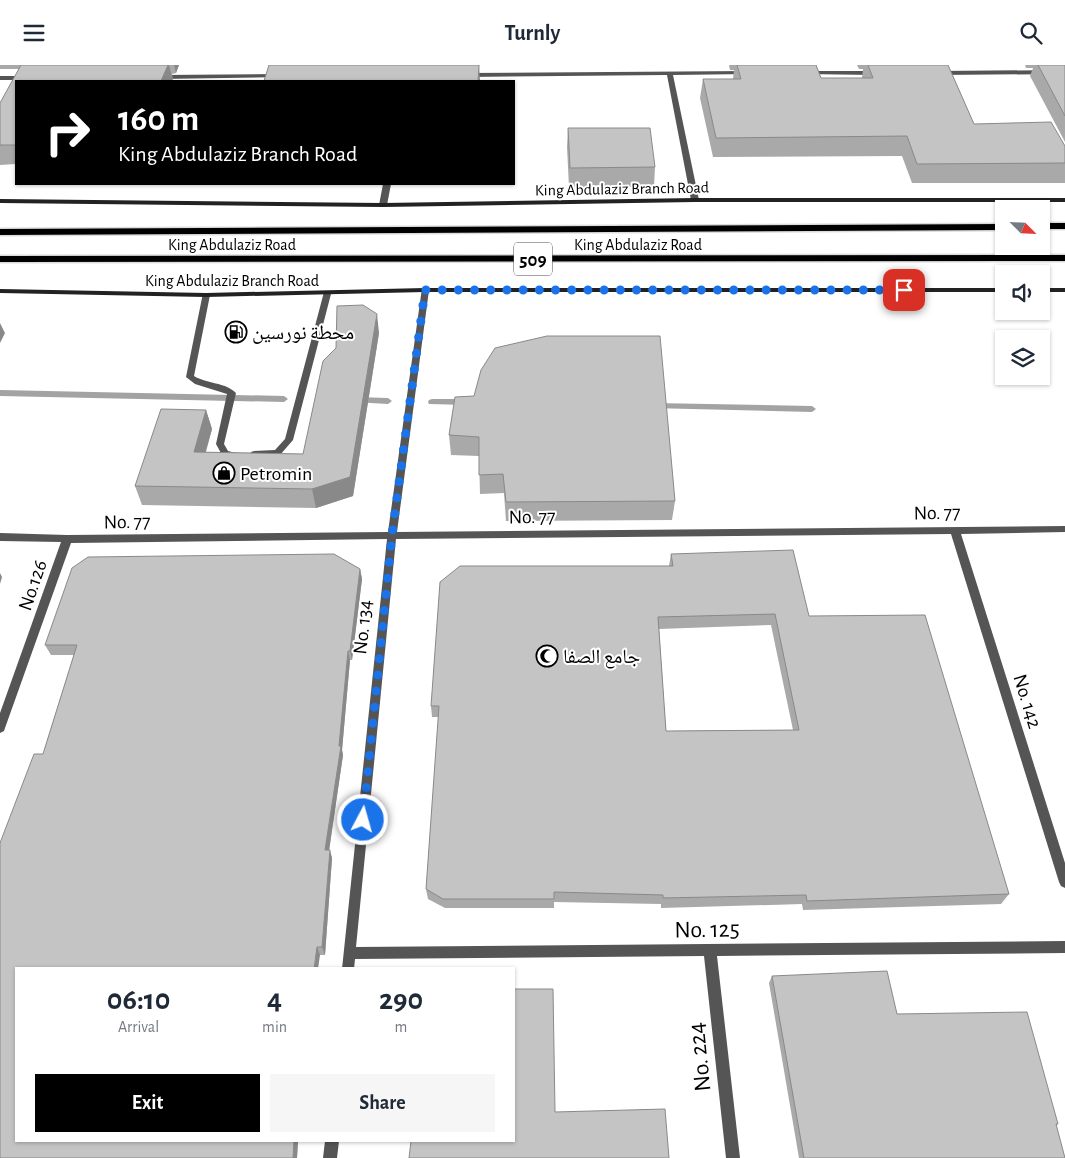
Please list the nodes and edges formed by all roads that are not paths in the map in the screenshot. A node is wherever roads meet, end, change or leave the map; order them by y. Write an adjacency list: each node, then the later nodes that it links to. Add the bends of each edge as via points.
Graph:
1 (837, 65): 6 (street)
2 (1018, 65): 9 (street)
3 (1065, 72): 9 (street)
4 (750, 73): 10 (street)
5 (800, 73): 6 (street)
6 (840, 73): 7 (street)
7 (878, 73)
8 (936, 73): 9 (street)
9 (1022, 73)
10 (670, 74): 11 (street); 17 (street)
11 (453, 75)
12 (286, 76): 13 (street)
13 (158, 77)
14 (30, 78): 15 (street)
15 (0, 79)
16 (387, 185): 20 (street)
17 (695, 200): 18 (main road, King Abdulaziz Branch Road); 20 (main road, King Abdulaziz Branch Road)
18 (1065, 200)
19 (0, 201): 20 (main road, King Abdulaziz Branch Road)
20 (383, 205)
21 (1050, 226): 22 (main road)
22 (1065, 226)
23 (995, 227): 24 (main road, King Abdulaziz Road / 509)
24 (0, 232)
25 (1065, 258): 26 (main road, King Abdulaziz Road / 509)
26 (0, 259)
27 (1050, 289): 28 (main road)
28 (1065, 289)
29 (425, 290): 30 (main road, King Abdulaziz Branch Road); 32 (main road, King Abdulaziz Branch Road); 36 (street, No. 134)
30 (995, 290)
31 (0, 291): 33 (main road, King Abdulaziz Branch Road)
32 (327, 294): 33 (main road, King Abdulaziz Branch Road); 33 (street, via 289,440 277,453 235,456 225,453 220,444 232,393 224,387 194,381 190,377)
33 (206, 295)
34 (1065, 529): 35 (street, No. 77)
35 (955, 530): 36 (street, No. 77); 40 (street, No. 142)
36 (392, 535): 38 (street, No. 77); 43 (street, No. 134)
37 (0, 537): 38 (street, No. 77)
38 (67, 539): 39 (street, No.126)
39 (0, 728)
40 (1065, 882)
41 (1065, 947): 42 (street, No. 125)
42 (710, 950): 43 (street, No. 125); 47 (street, No. 224)
43 (350, 953): 44 (street, No. 134)
44 (348, 967)
45 (332, 1142): 46 (street)
46 (330, 1158)
47 (733, 1158)

